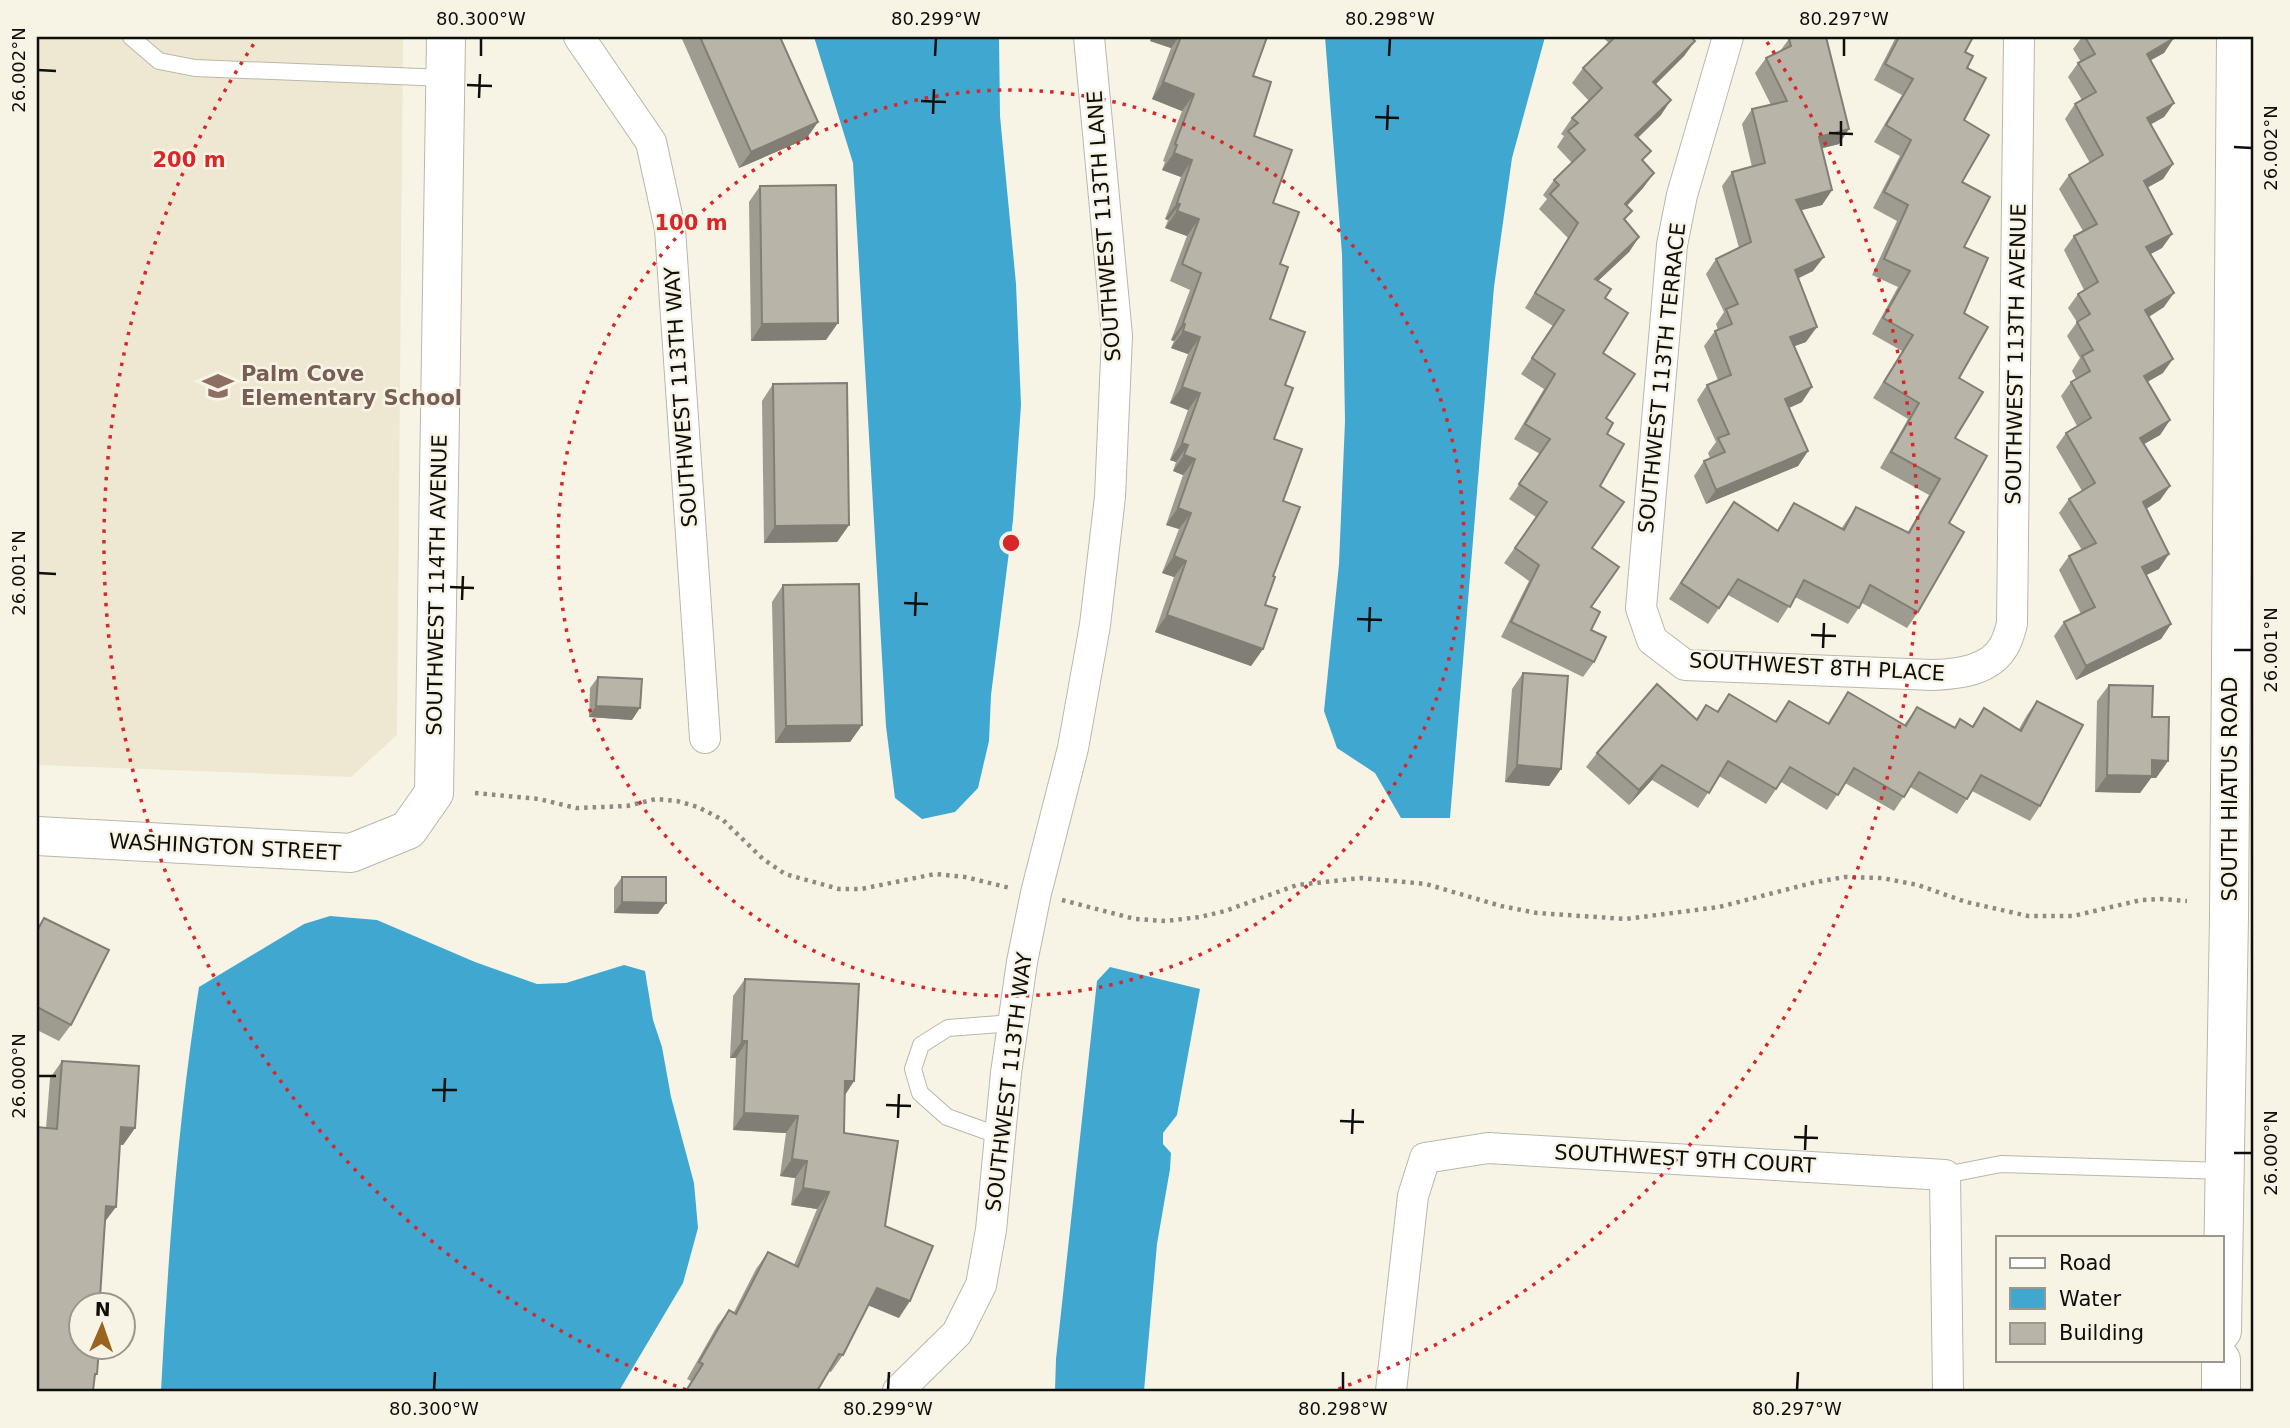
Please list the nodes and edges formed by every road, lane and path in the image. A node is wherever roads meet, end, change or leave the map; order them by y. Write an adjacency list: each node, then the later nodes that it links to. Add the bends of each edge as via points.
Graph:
1 (131, 37): 8 (lane, via 159,61 195,68)
2 (446, 37): 8 (main road, SOUTHWEST 114TH AVENUE)
3 (579, 37): 11 (street, SOUTHWEST 113TH WAY, via 651,142 670,229)
4 (1089, 37): 12 (street, SOUTHWEST 113TH LANE, via 1116,336 1110,497 1095,625)
5 (1728, 37): 9 (street, SOUTHWEST 113TH TERRACE, via 1672,245 1641,608)
6 (2019, 37): 10 (street, SOUTHWEST 113TH AVENUE, via 2012,624 2004,647)
7 (2236, 37): 18 (main road, SOUTH HIATUS ROAD)
8 (444, 78): 14 (main road, SOUTHWEST 114TH AVENUE, via 434,793)
9 (1651, 639): 10 (street, SOUTHWEST 8TH PLACE, via 1685,665 1933,676 1962,673)
10 (1987, 663)
11 (705, 738)
12 (1073, 748): 16 (street, SOUTHWEST 113TH WAY)
13 (475, 793): 16 (path, via 576,808 677,801 723,820 785,874 839,889 935,874)
14 (408, 830): 15 (main road, WASHINGTON STREET, via 351,853)
15 (37, 836)
16 (1036, 893): 17 (path, via 1135,919 1166,921 1224,911 1297,884 1361,878 1426,884 1537,912 1626,919 1719,907 1845,877 1918,885 2028,916 2073,916 2141,900); 19 (street, SOUTHWEST 113TH WAY)
17 (2187, 901)
18 (2241, 916): 21 (main road, SOUTH HIATUS ROAD)
19 (1013, 1023): 20 (street, SOUTHWEST 113TH WAY); 20 (lane, via 948,1028 921,1045 913,1069 920,1093 947,1117)
20 (1000, 1136): 25 (street, SOUTHWEST 113TH WAY, via 981,1285 957,1333)
21 (2224, 1171): 22 (lane, via 2001,1164); 23 (main road, SOUTH HIATUS ROAD)
22 (1945, 1175): 26 (street, SOUTHWEST 9TH COURT, via 1488,1148 1425,1158 1413,1196); 27 (street)
23 (2223, 1236)
24 (2221, 1362): 28 (main road)
25 (898, 1391)
26 (1391, 1391)
27 (1948, 1391)
28 (2221, 1391)

